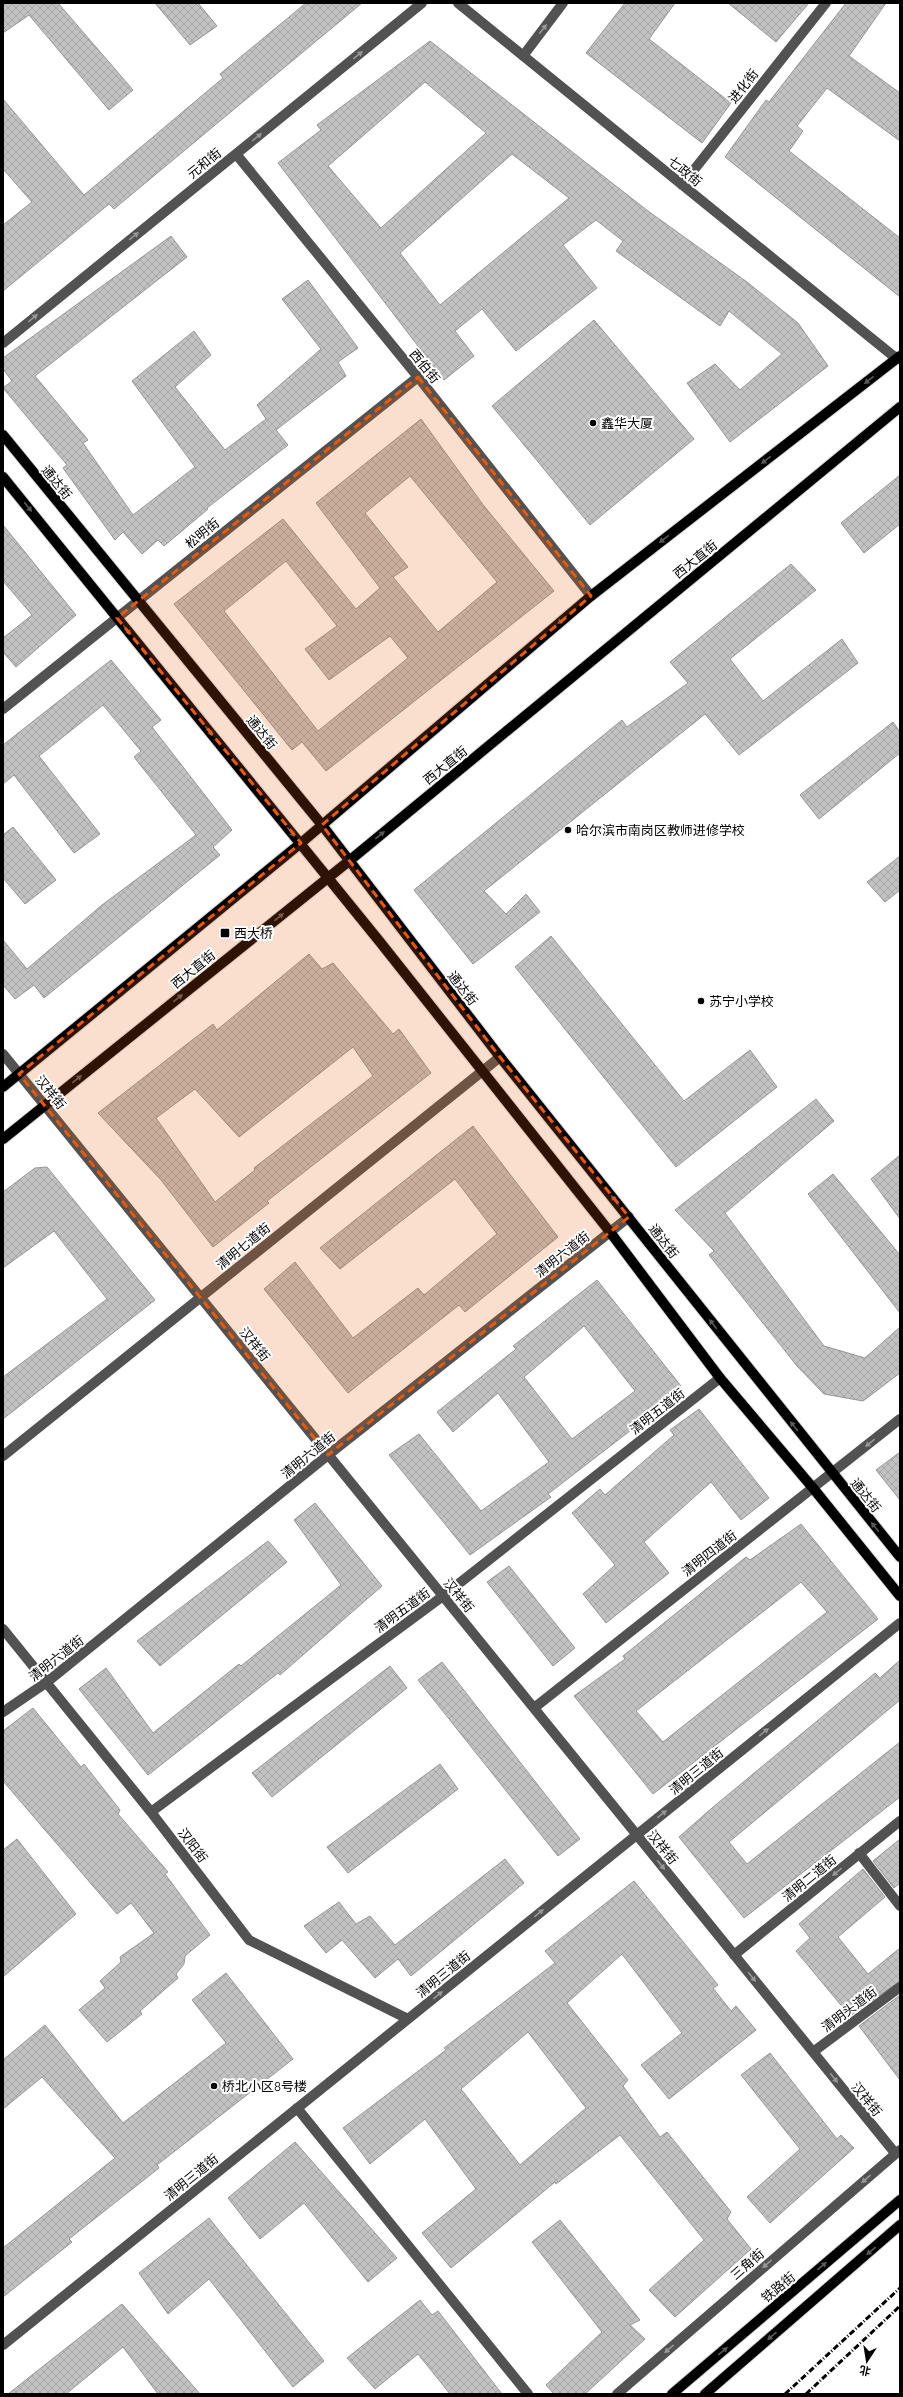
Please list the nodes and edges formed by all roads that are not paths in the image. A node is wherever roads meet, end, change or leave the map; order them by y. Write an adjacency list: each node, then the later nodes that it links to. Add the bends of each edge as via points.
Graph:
1 (422, 3): 6 (street, 元和街, one-way to 1)
2 (458, 3): 5 (street, 七政街)
3 (564, 3): 5 (street, one-way to 3)
4 (826, 3): 7 (street, 进化街)
5 (523, 56): 7 (street, 七政街)
6 (236, 154): 8 (street, 元和街, one-way to 6); 10 (street, 西伯街)
7 (682, 185): 9 (street, 七政街)
8 (3, 343)
9 (899, 357): 14 (main road, one-way to 14)
10 (418, 377): 14 (street, 西伯街); 15 (street, 松明街)
11 (900, 407): 20 (main road, 西大直街, one-way to 11)
12 (3, 435): 15 (main road, 通达街)
13 (3, 477): 16 (main road, one-way to 16)
14 (591, 596): 18 (main road, one-way to 18)
15 (138, 601): 16 (street, 松明街); 18 (main road, 通达街)
16 (117, 618): 17 (street, 松明街); 19 (main road, one-way to 19)
17 (3, 709)
18 (322, 825): 19 (main road); 20 (main road, 通达街)
19 (301, 844): 21 (main road); 25 (main road)
20 (349, 861): 21 (main road, 西大直街); 23 (main road, 通达街)
21 (328, 878): 24 (main road); 27 (main road, 西大直街, one-way to 21)
22 (3, 1054): 25 (street, 汉祥街)
23 (500, 1057): 24 (street, 清明七道街); 29 (main road, 通达街, one-way to 23)
24 (482, 1070): 30 (main road); 31 (street, 清明七道街)
25 (19, 1074): 26 (main road); 27 (street, 汉祥街)
26 (3, 1087)
27 (45, 1105): 28 (main road, 西大直街); 31 (street, 汉祥街)
28 (3, 1139)
29 (629, 1217): 30 (street, 清明六道街); 36 (main road, 通达街, one-way to 29)
30 (610, 1232): 32 (main road); 34 (street, 清明六道街)
31 (200, 1297): 34 (street, 汉祥街); 35 (street, 清明七道街)
32 (720, 1378): 37 (main road); 39 (street, 清明五道街)
33 (900, 1418): 36 (street, 清明四道街, one-way to 36)
34 (328, 1455): 39 (street, 汉祥街); 43 (street, 清明六道街)
35 (3, 1456)
36 (831, 1474): 37 (street, 清明四道街); 38 (main road, 通达街, one-way to 36)
37 (814, 1488): 40 (main road); 44 (street, 清明四道街)
38 (900, 1557)
39 (443, 1596): 44 (street, 汉祥街); 46 (street, 清明五道街)
40 (900, 1596)
41 (900, 1623): 48 (street, 清明三道街, one-way to 41)
42 (3, 1629): 43 (street, 汉阳街)
43 (47, 1682): 45 (street, 清明六道街); 46 (street, 汉阳街)
44 (534, 1708): 48 (street, 汉祥街)
45 (3, 1712)
46 (151, 1812): 53 (street, 汉阳街, via 249,1940)
47 (900, 1820): 49 (street, 清明二道街)
48 (637, 1835): 51 (street, 汉祥街, one-way to 51); 53 (street, 清明三道街, one-way to 48)
49 (859, 1854): 50 (street); 51 (street, 清明二道街, one-way to 51)
50 (900, 1906)
51 (734, 1955): 54 (street, 汉祥街, one-way to 54)
52 (900, 1987): 54 (street, 清明头道街)
53 (408, 2019): 55 (street, 清明三道街)
54 (813, 2052): 56 (street, 汉祥街, one-way to 56)
55 (297, 2108): 59 (street, 清明三道街); 60 (street)
56 (898, 2151): 61 (street, 三角街, one-way to 61)
57 (900, 2200): 62 (main road, 铁路街, one-way to 57)
58 (900, 2225): 63 (main road, one-way to 63)
59 (3, 2345)
60 (528, 2394)
61 (617, 2394)
62 (672, 2394)
63 (706, 2394)

